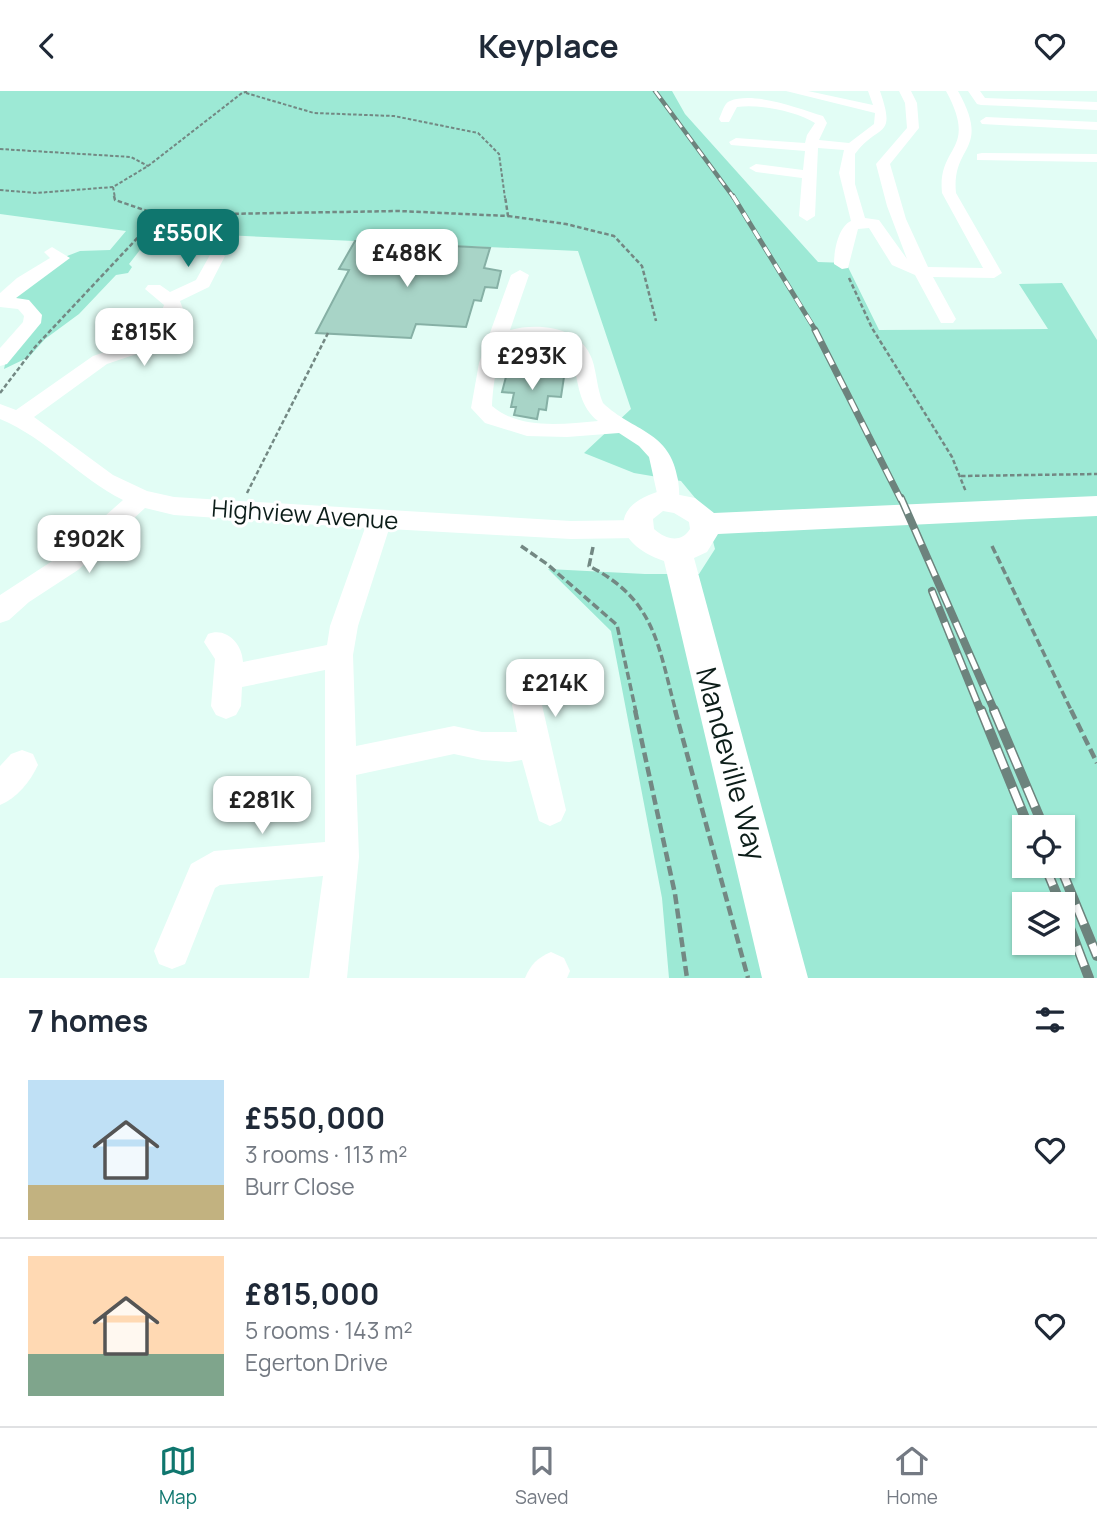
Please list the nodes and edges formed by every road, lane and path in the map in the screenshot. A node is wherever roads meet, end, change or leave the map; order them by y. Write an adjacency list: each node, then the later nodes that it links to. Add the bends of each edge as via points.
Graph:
1 (874, 91): 9 (street)
2 (905, 91): 35 (street, via 913,128 883,164 904,237)
3 (952, 91): 35 (street, via 964,111 967,141 946,182 994,273)
4 (974, 91): 6 (street); 8 (street, via 981,101)
5 (245, 92): 23 (path); 29 (path, via 314,113 394,116 478,133 499,154)
6 (1097, 97)
7 (785, 102): 9 (street); 11 (street, via 732,104); 19 (street, via 821,123)
8 (1097, 106)
9 (881, 111): 15 (street, via 880,125)
10 (1097, 116): 13 (street)
11 (725, 119)
12 (1097, 127): 13 (street)
13 (985, 133): 16 (street); 22 (street, via 1031,157)
14 (837, 136): 15 (street)
15 (861, 137): 19 (street); 25 (street)
16 (1097, 138)
17 (736, 142): 19 (street)
18 (1051, 142): 22 (street)
19 (811, 145): 25 (street)
20 (0, 149): 23 (path, via 131,157)
21 (1088, 150): 22 (street)
22 (1062, 157)
23 (148, 166): 26 (path)
24 (756, 169): 25 (street)
25 (825, 183): 30 (street); 31 (street)
26 (113, 187): 27 (path, via 36,193); 28 (path, via 115,200)
27 (0, 190)
28 (159, 215): 29 (path, via 399,211); 45 (path)
29 (508, 216): 40 (path, via 566,223 614,236 642,266)
30 (807, 216)
31 (859, 223): 34 (street, via 851,226); 35 (street, via 874,223 898,261)
32 (80, 251): 38 (street, via 57,255)
33 (216, 256): 46 (street, via 203,283 162,294 174,309 150,343 100,361)
34 (842, 264): 49 (path, via 872,328)
35 (922, 272): 39 (street)
36 (520, 275): 37 (street)
37 (513, 301): 41 (street, via 518,321); 43 (street)
38 (1, 302): 44 (street, via 23,305 33,315 32,323)
39 (947, 319)
40 (656, 321)
41 (538, 332): 43 (street, via 508,337); 47 (street, via 555,334 578,349 594,405)
42 (328, 333): 54 (path, via 246,494 229,493)
43 (494, 350): 47 (street, via 481,408 497,423 559,430)
44 (0, 360)
45 (0, 393)
46 (9, 415): 51 (street, Highview Avenue, via 41,430 104,481)
47 (622, 426): 52 (street, via 644,436 656,449 664,465)
48 (1097, 474): 49 (path)
49 (961, 476): 50 (path)
50 (967, 494)
51 (141, 498): 54 (street, Highview Avenue, via 191,509); 62 (street, via 92,544)
52 (668, 501): 56 (main road, via 690,507); 57 (main road, via 643,509)
53 (1097, 506): 56 (main road)
54 (219, 509): 55 (street, Highview Avenue)
55 (380, 520): 57 (street, Highview Avenue); 64 (street)
56 (704, 524): 61 (main road, via 701,538 692,547)
57 (638, 529): 61 (main road, via 650,544)
58 (518, 545): 78 (path, via 617,625 675,894)
59 (992, 546): 70 (path)
60 (592, 550): 79 (path, via 589,566 629,592 652,624)
61 (677, 551): 80 (main road, Mandeville Way)
62 (1, 609)
63 (218, 642): 65 (street, via 229,656)
64 (339, 655): 65 (street); 69 (street)
65 (229, 677): 67 (street)
66 (527, 705): 68 (street)
67 (226, 706)
68 (534, 743): 69 (street, via 509,748 454,740); 73 (street)
69 (343, 763): 74 (street)
70 (1097, 763)
71 (22, 765): 72 (street)
72 (0, 789)
73 (550, 810)
74 (342, 857): 75 (street, via 214,868 203,876); 76 (street)
75 (172, 951)
76 (328, 978): 77 (street)
77 (336, 978)
78 (687, 978)
79 (748, 978)
80 (785, 978)

